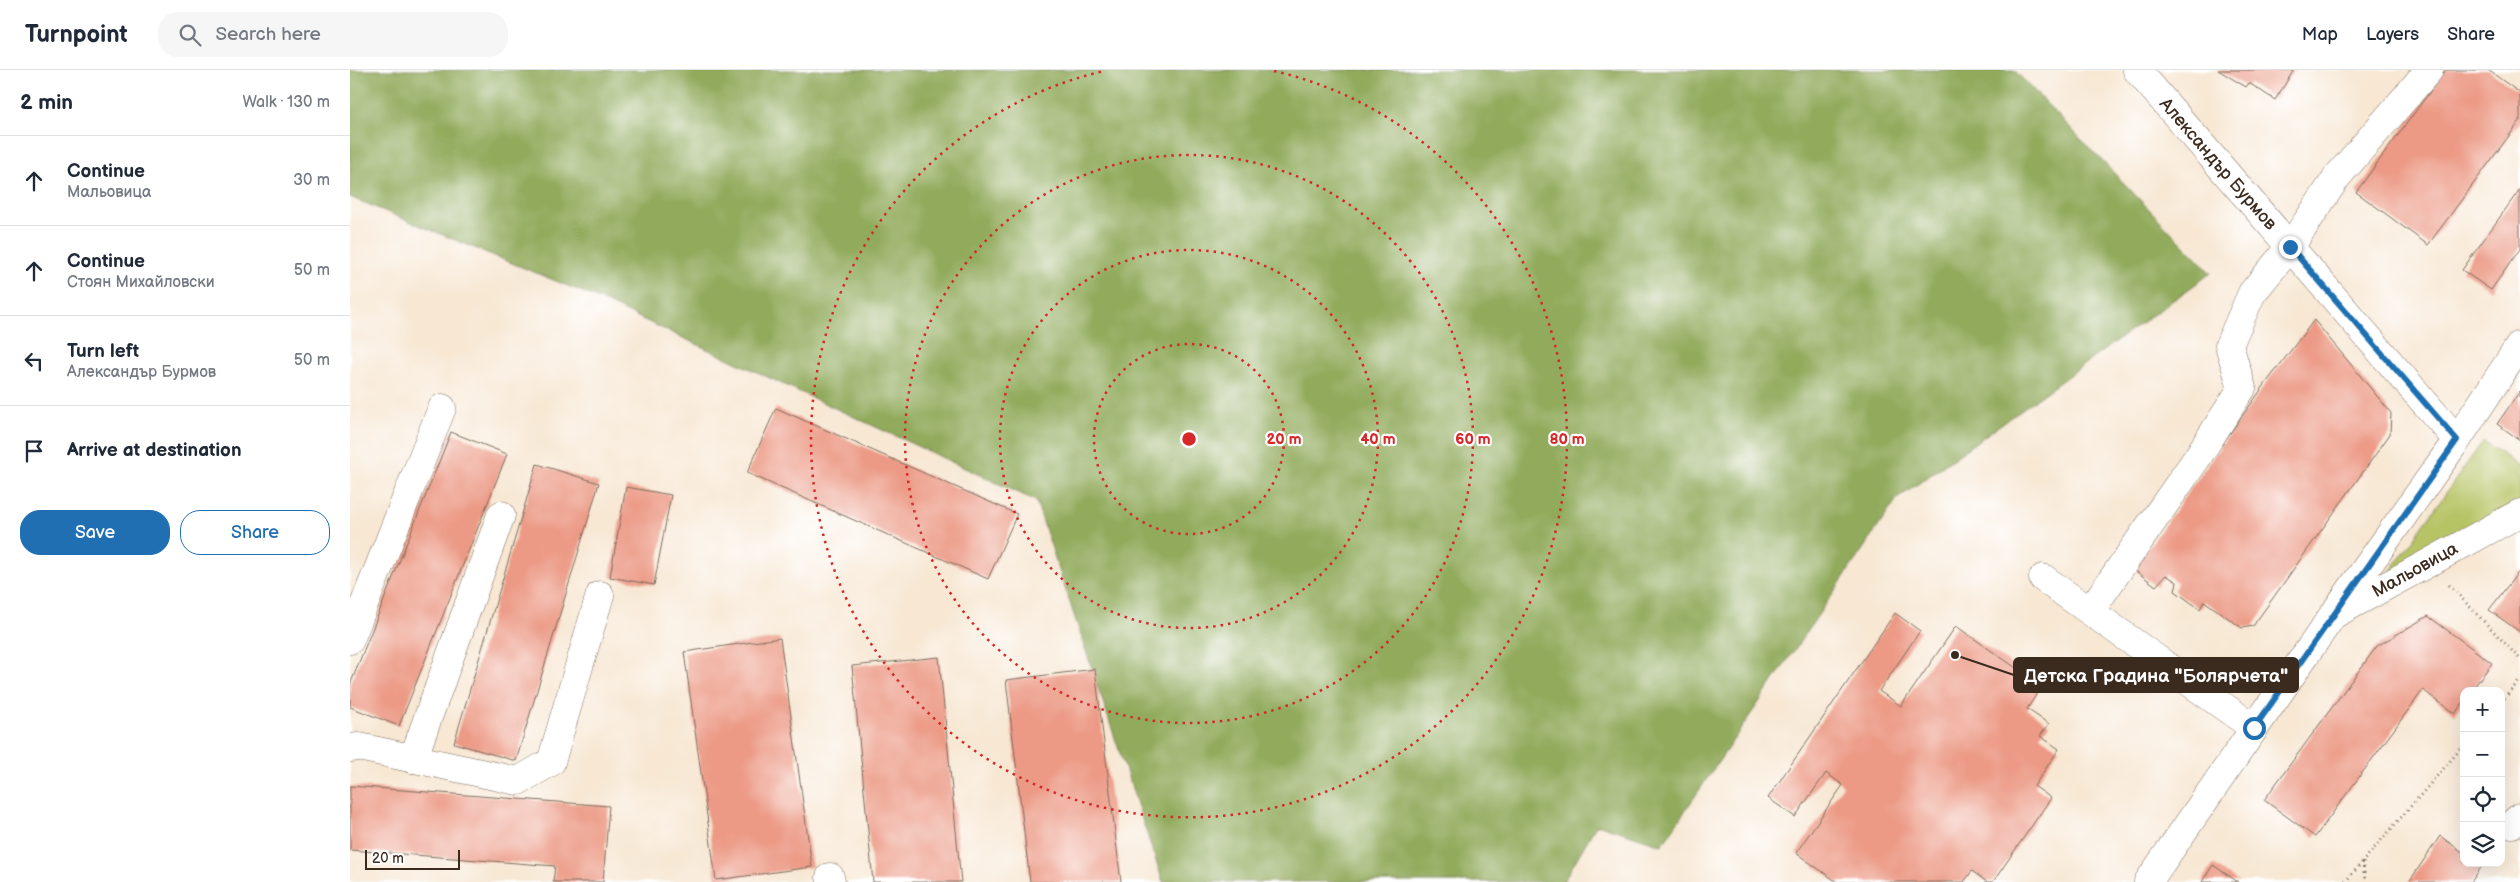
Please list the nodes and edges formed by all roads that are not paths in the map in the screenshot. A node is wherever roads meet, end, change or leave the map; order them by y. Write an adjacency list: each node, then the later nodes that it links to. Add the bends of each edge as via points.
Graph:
1 (2429, 70): 3 (street, via 2337,177)
2 (2146, 74): 3 (street, Александър Бурмов)
3 (2290, 247): 6 (street, Александър Бурмов); 11 (street, via 2252,293 2229,345 2242,388)
4 (2520, 345): 6 (street)
5 (442, 408): 13 (street)
6 (2457, 440): 12 (street)
7 (2520, 514): 12 (street, Мальовица)
8 (501, 516): 16 (street)
9 (2043, 578): 11 (street)
10 (600, 595): 16 (street, via 551,762 518,781)
11 (2090, 611): 14 (street)
12 (2333, 615): 14 (street, Мальовица)
13 (350, 640)
14 (2254, 728): 17 (street, Мальовица)
15 (350, 748): 16 (street, via 359,747)
16 (413, 759)
17 (2148, 882)

